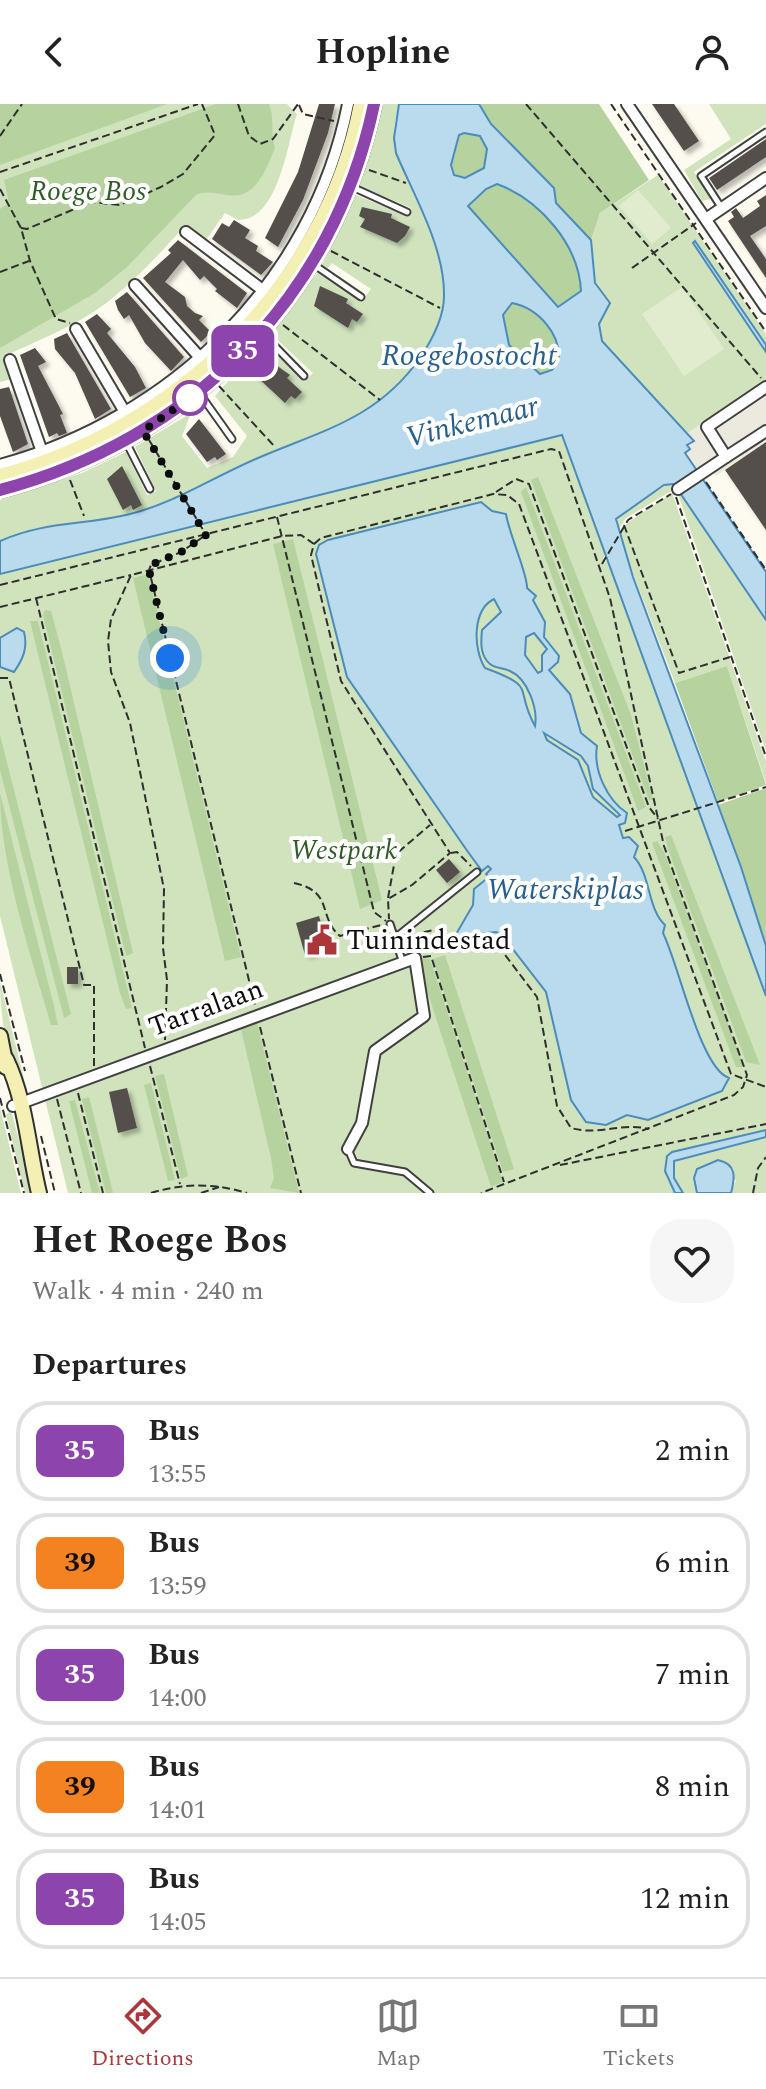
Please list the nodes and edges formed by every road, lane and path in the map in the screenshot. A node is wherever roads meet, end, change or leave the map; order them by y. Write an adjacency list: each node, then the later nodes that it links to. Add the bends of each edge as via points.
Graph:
1 (22, 104): 13 (path)
2 (200, 104): 15 (path); 24 (path, via 215,135 183,174 120,205 91,202)
3 (238, 104): 4 (path, via 249,136 260,144 273,139)
4 (298, 104): 11 (path, via 303,114)
5 (348, 104): 11 (street)
6 (361, 104): 11 (main road)
7 (374, 104): 11 (main road)
8 (526, 104): 27 (path)
9 (611, 104): 23 (path)
10 (627, 104): 22 (street)
11 (356, 126): 18 (main road); 33 (street); 42 (main road, via 333,192 294,267)
12 (766, 132): 20 (lane, via 701,176)
13 (0, 136)
14 (362, 168): 17 (path)
15 (0, 172)
16 (766, 178): 20 (street)
17 (406, 183)
18 (350, 186): 21 (lane); 29 (main road)
19 (0, 189): 24 (path)
20 (722, 208): 22 (street)
21 (407, 212)
22 (706, 219): 23 (path); 36 (street)
23 (691, 225): 27 (path); 40 (path)
24 (21, 228): 28 (path)
25 (186, 232): 33 (street)
26 (326, 249): 35 (path)
27 (654, 253): 30 (path); 44 (path)
28 (30, 261): 31 (path); 38 (path, via 56,319)
29 (312, 263): 34 (lane); 39 (main road)
30 (632, 268)
31 (0, 272)
32 (135, 285): 42 (street)
33 (264, 291): 42 (street)
34 (361, 297)
35 (440, 308)
36 (766, 308)
37 (278, 321): 46 (path)
38 (76, 329): 47 (street)
39 (261, 332): 42 (main road); 43 (lane)
40 (766, 332)
41 (10, 360): 53 (street)
42 (211, 371): 45 (main road); 47 (street); 52 (path); 58 (main road, via 130,424 61,457)
43 (304, 376)
44 (765, 384): 54 (street, via 707,427)
45 (199, 392): 48 (main road); 50 (lane)
46 (380, 400)
47 (126, 414): 53 (street)
48 (143, 431): 51 (main road); 66 (path)
49 (766, 431): 54 (street)
50 (232, 439)
51 (126, 442): 56 (main road); 59 (lane)
52 (275, 447)
53 (42, 452): 55 (street)
54 (726, 457): 57 (street)
55 (0, 465)
56 (66, 469): 60 (main road); 63 (path)
57 (702, 475): 61 (street); 71 (path)
58 (0, 476)
59 (150, 489)
60 (0, 490)
61 (676, 490): 65 (path); 76 (path)
62 (493, 494): 68 (path); 80 (path, via 516,479 529,484 649,807); 82 (path, via 507,495 519,504)
63 (84, 516)
64 (277, 516): 66 (path); 67 (path); 69 (path, via 556,449)
65 (622, 527): 69 (path); 76 (path, via 679,673)
66 (206, 535): 70 (path); 73 (path)
67 (282, 536): 68 (path, via 301,535); 70 (path); 88 (path, via 374,912)
68 (314, 544): 81 (path, via 311,555 341,681)
69 (601, 565): 80 (path)
70 (149, 570): 72 (path); 92 (path)
71 (766, 570)
72 (131, 575): 74 (path); 94 (path, via 111,619 108,641 164,889)
73 (0, 585)
74 (36, 598): 75 (path); 95 (path)
75 (0, 607)
76 (731, 657): 78 (path)
77 (0, 678): 96 (path, via 9,678 84,985 94,985)
78 (766, 757)
79 (766, 787): 80 (path)
80 (659, 820): 82 (path); 98 (path, via 743,1059)
81 (431, 824): 84 (path); 87 (path, via 396,854)
82 (639, 826): 83 (path); 98 (path, via 731,1074)
83 (625, 831)
84 (450, 853): 85 (path, via 457,852); 87 (path)
85 (477, 872): 89 (lane)
86 (294, 883): 88 (path, via 317,893 340,936)
87 (388, 899): 88 (path)
88 (390, 924): 89 (lane)
89 (395, 938): 91 (lane); 103 (path, via 438,929 454,945 488,939 496,943 537,997 557,1106 571,1128)
90 (415, 958): 91 (street, Tarralaan); 104 (street, via 424,1016 375,1051 362,1123); 107 (path, via 431,956)
91 (402, 960): 92 (street, Tarralaan)
92 (257, 1015): 95 (street, Tarralaan); 117 (path)
93 (0, 1036): 101 (main road)
94 (165, 1038)
95 (147, 1055): 96 (street, Tarralaan); 108 (path)
96 (94, 1075): 97 (street, Tarralaan)
97 (75, 1082): 100 (street, Tarralaan); 113 (path)
98 (746, 1082): 99 (path); 103 (path, via 734,1095)
99 (766, 1087)
100 (55, 1090): 101 (street, Tarralaan); 112 (path)
101 (11, 1102): 110 (path); 111 (main road)
102 (766, 1124): 106 (path)
103 (650, 1129): 106 (path)
104 (348, 1149): 118 (lane, via 354,1163 405,1172)
105 (766, 1157): 120 (path)
106 (555, 1166): 107 (path)
107 (505, 1183): 119 (path)
108 (180, 1184): 109 (path); 114 (path)
109 (224, 1186): 115 (path); 116 (path)
110 (24, 1193)
111 (39, 1193)
112 (81, 1193)
113 (103, 1193)
114 (151, 1193)
115 (201, 1193)
116 (247, 1193)
117 (301, 1193)
118 (430, 1193)
119 (481, 1193)
120 (753, 1193)

